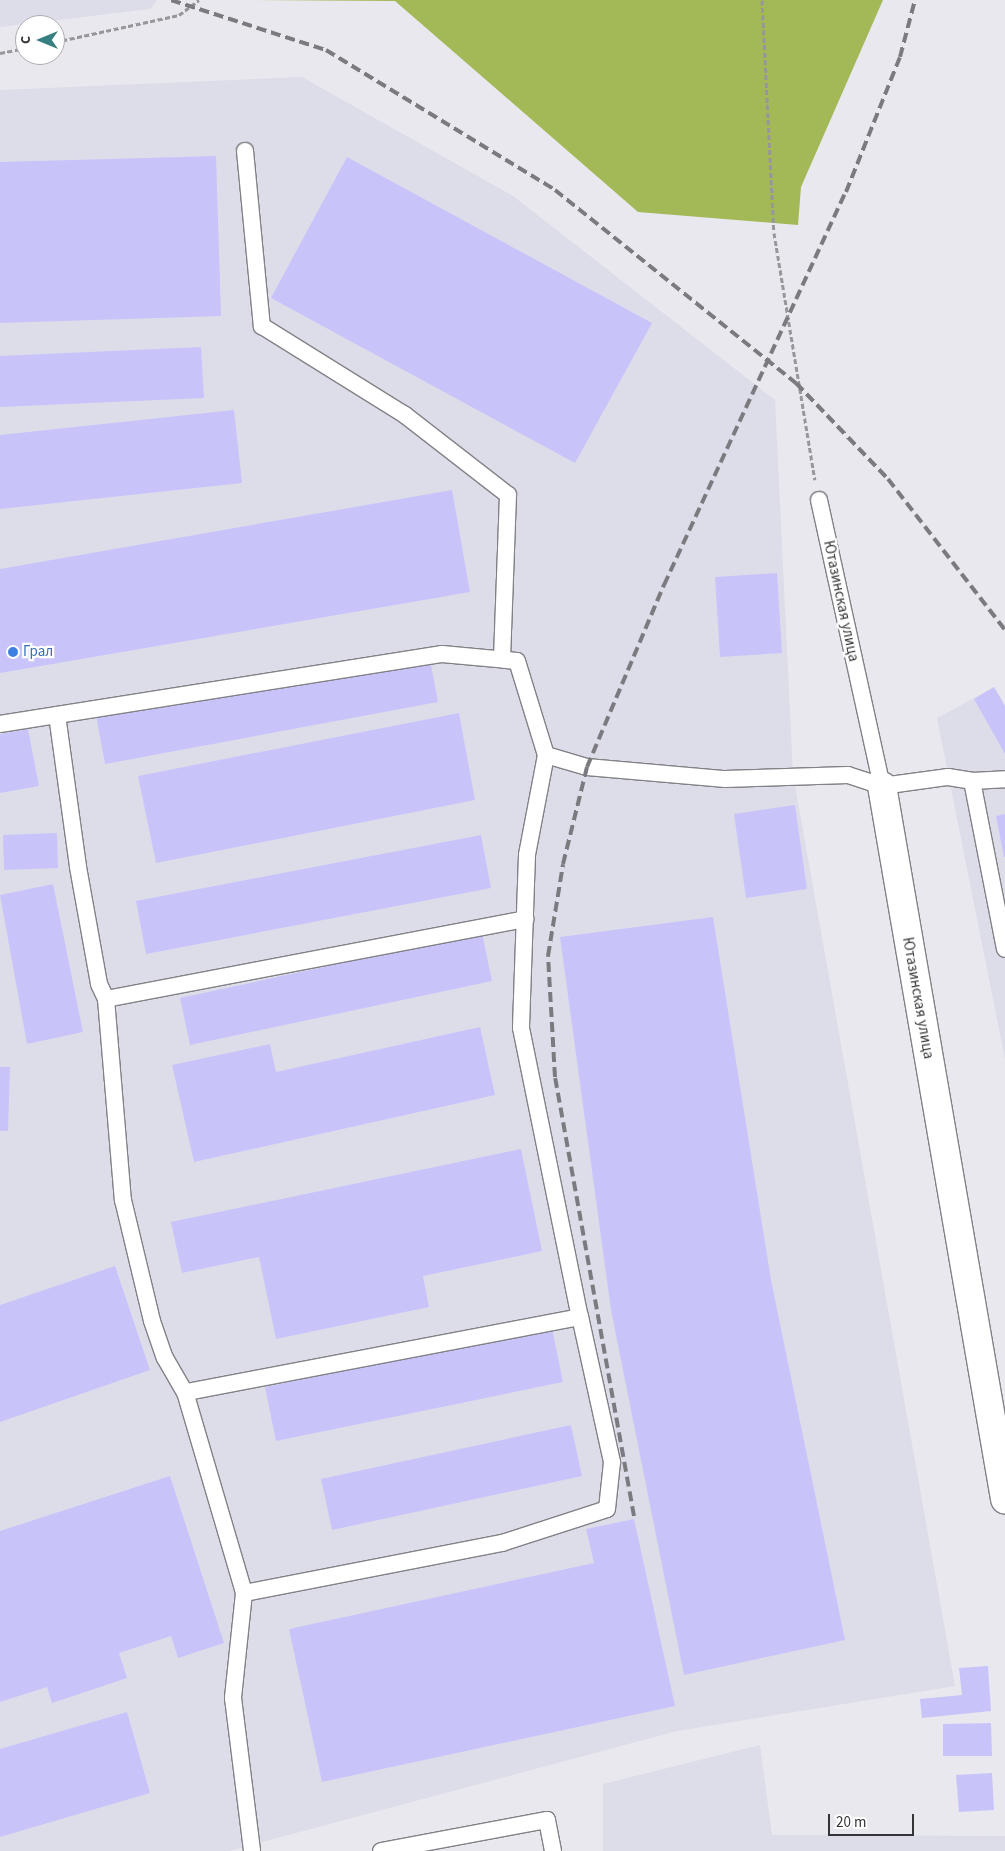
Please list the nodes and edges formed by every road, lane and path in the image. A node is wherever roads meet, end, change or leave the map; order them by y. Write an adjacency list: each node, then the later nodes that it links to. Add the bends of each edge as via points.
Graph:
1 (199, 0): 3 (path, via 179,16)
2 (762, 0): 7 (path, via 774,233)
3 (65, 40)
4 (15, 50): 5 (path)
5 (0, 53)
6 (245, 151): 8 (lane, via 262,326 405,415 508,495)
7 (819, 500): 14 (lane, Ютазинская улица)
8 (502, 659): 9 (lane, via 442,654); 11 (lane, via 517,661)
9 (57, 715): 10 (lane); 17 (lane, via 80,877 99,984)
10 (0, 724)
11 (546, 755): 14 (lane, via 640,774 725,779 848,775); 15 (lane, via 527,855)
12 (1005, 779): 13 (lane)
13 (972, 781): 14 (lane, via 948,777); 16 (lane)
14 (882, 786): 20 (street, Ютазинская улица)
15 (525, 920): 17 (lane); 18 (lane, via 521,1028)
16 (1005, 950)
17 (106, 999): 19 (lane, via 123,1200 152,1321 165,1358)
18 (580, 1317): 19 (lane); 21 (lane, via 612,1462 607,1509 502,1543)
19 (185, 1392): 21 (lane)
20 (1005, 1499)
21 (244, 1594): 22 (lane, via 233,1698)
22 (252, 1851)
23 (381, 1851): 24 (lane, via 547,1820)
24 (553, 1851)

